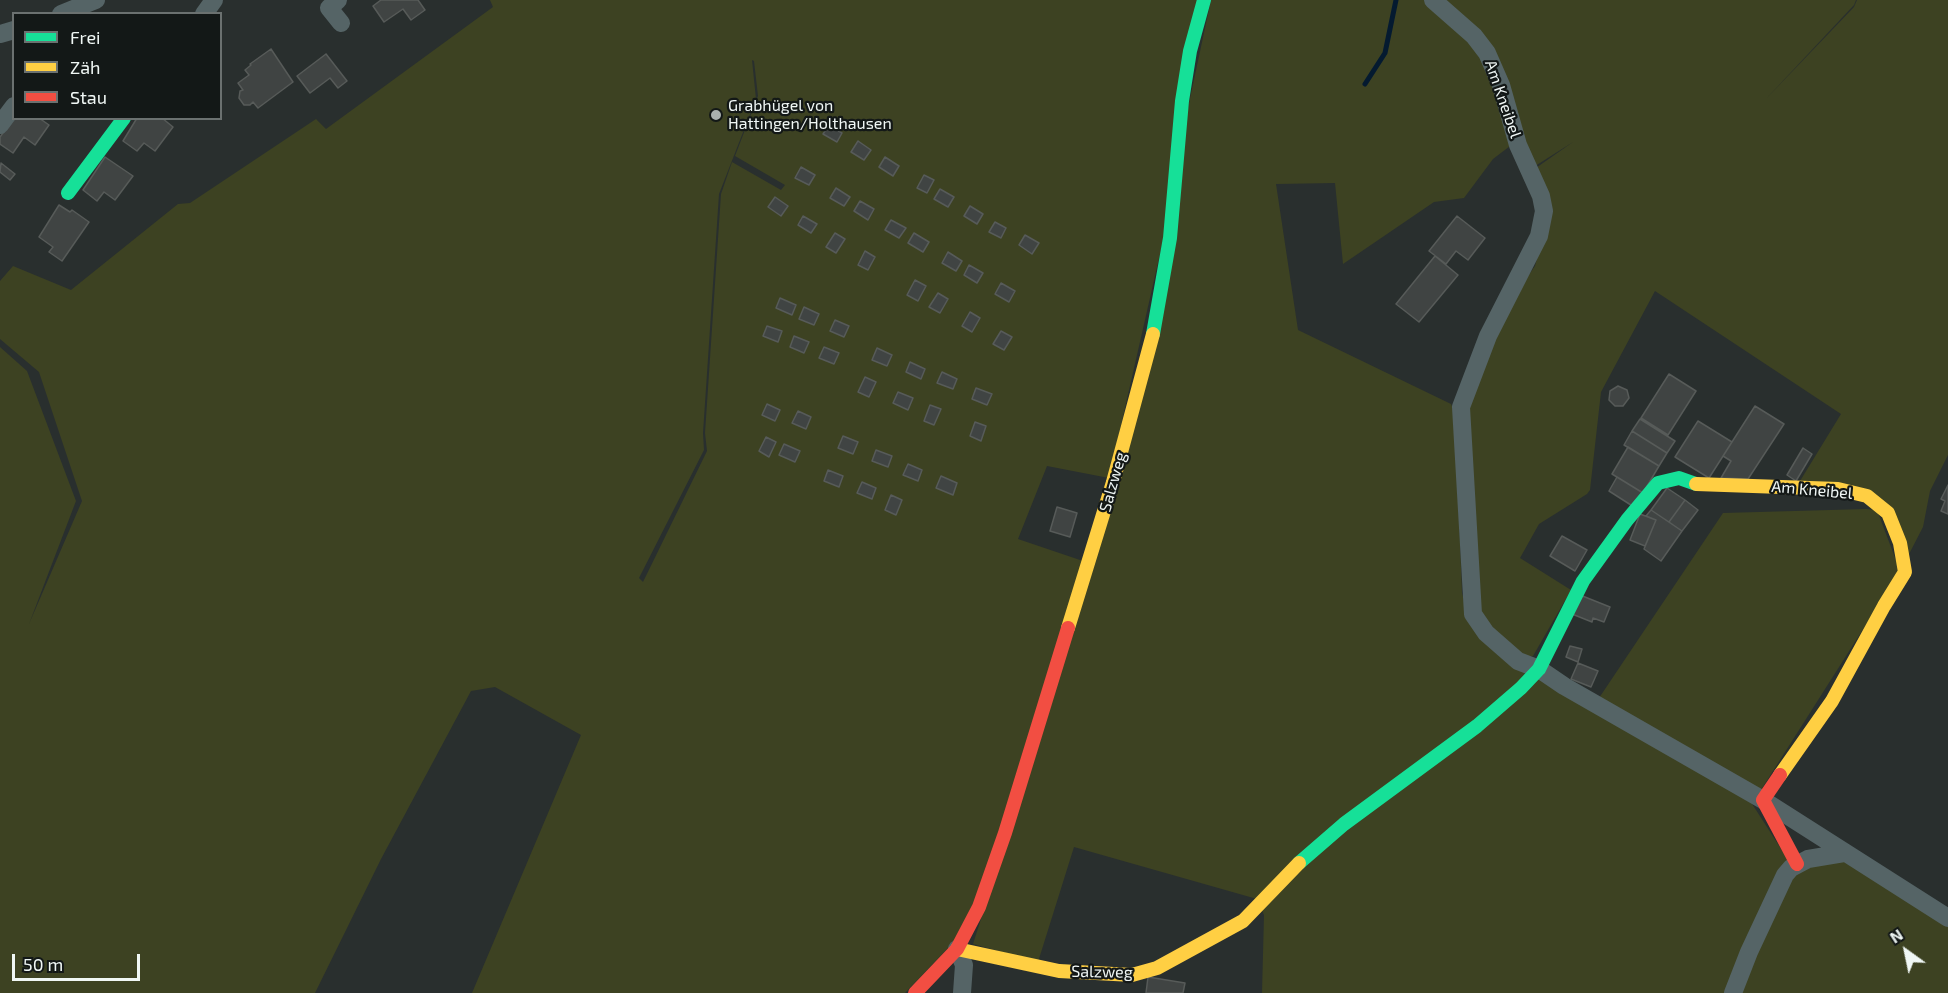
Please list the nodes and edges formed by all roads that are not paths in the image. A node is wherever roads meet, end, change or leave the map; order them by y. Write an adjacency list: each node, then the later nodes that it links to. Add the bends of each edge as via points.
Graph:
1 (338, 0): 6 (street, via 328,8)
2 (1204, 0): 16 (street, Salzweg, via 1182,101 1170,238 1149,354 1008,822 979,907)
3 (1433, 0): 11 (street, Am Kneibel, via 1487,53 1501,85 1518,145 1542,196 1544,211 1539,236 1488,336 1461,407 1473,614 1486,633 1518,661)
4 (86, 6): 5 (street)
5 (67, 12)
6 (341, 23)
7 (12, 109): 9 (street)
8 (123, 120): 10 (street)
9 (0, 125)
10 (68, 193)
11 (1539, 669): 12 (street, Am Kneibel); 12 (street, Am Kneibel, via 1583,581 1658,483 1679,478 1700,485 1838,489 1867,496 1888,513 1900,543 1905,572 1832,701); 16 (street, Salzweg, via 1477,726 1344,824 1302,860 1243,921 1157,968 1132,975 1059,971)
12 (1763, 800): 13 (street, Am Kneibel); 14 (street)
13 (1844, 853): 14 (street); 15 (street, Am Kneibel)
14 (1797, 864): 19 (street, via 1780,882)
15 (1948, 918)
16 (957, 949): 17 (street, Salzweg); 18 (street, via 964,965)
17 (915, 993)
18 (962, 993)
19 (1733, 993)

